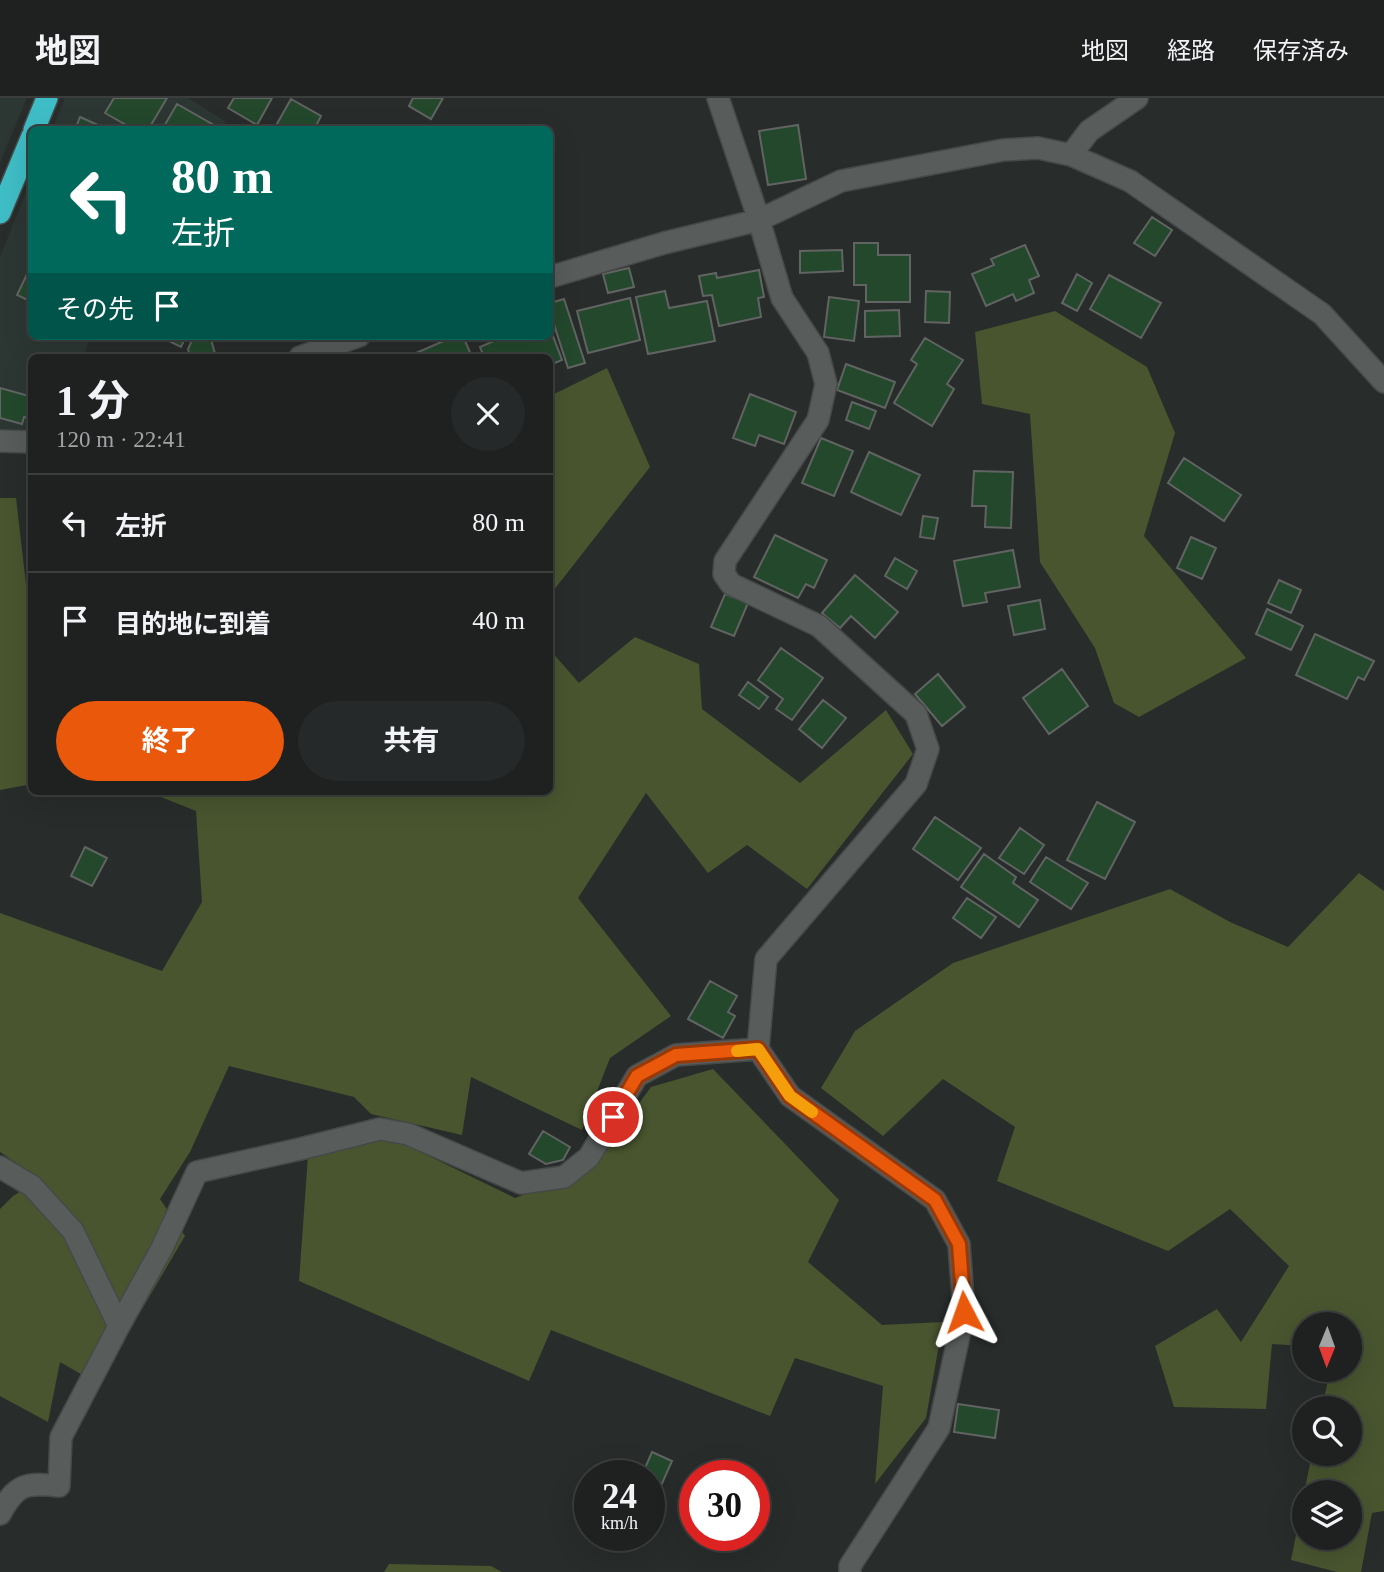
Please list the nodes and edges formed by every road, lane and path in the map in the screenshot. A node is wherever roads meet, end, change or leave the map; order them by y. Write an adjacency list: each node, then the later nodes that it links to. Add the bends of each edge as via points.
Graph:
1 (47, 98): 4 (highway)
2 (718, 98): 8 (street)
3 (1137, 98): 6 (street, via 1089,131)
4 (36, 126)
5 (28, 146): 7 (highway)
6 (1071, 155): 8 (street, via 1038,148 1003,150 841,181); 12 (street, via 1130,181 1322,314)
7 (0, 214)
8 (759, 220): 9 (street); 15 (street, via 782,298 818,353 826,384 818,420 725,561 724,573 731,584 819,626 916,714 928,749 916,784 766,959)
9 (553, 276)
10 (348, 340): 11 (street)
11 (308, 354)
12 (1384, 383)
13 (0, 441): 14 (street)
14 (28, 442)
15 (758, 1049): 17 (street, via 676,1055 637,1076 589,1157 564,1178 521,1184 408,1134 380,1129 197,1172 162,1248); 19 (street, via 790,1096 935,1200 959,1244 964,1312 939,1428 873,1527)
16 (0, 1167): 17 (street, via 32,1186 73,1231)
17 (118, 1326): 18 (street, via 61,1437 58,1486 35,1483 11,1493)
18 (0, 1514)
19 (850, 1572)

